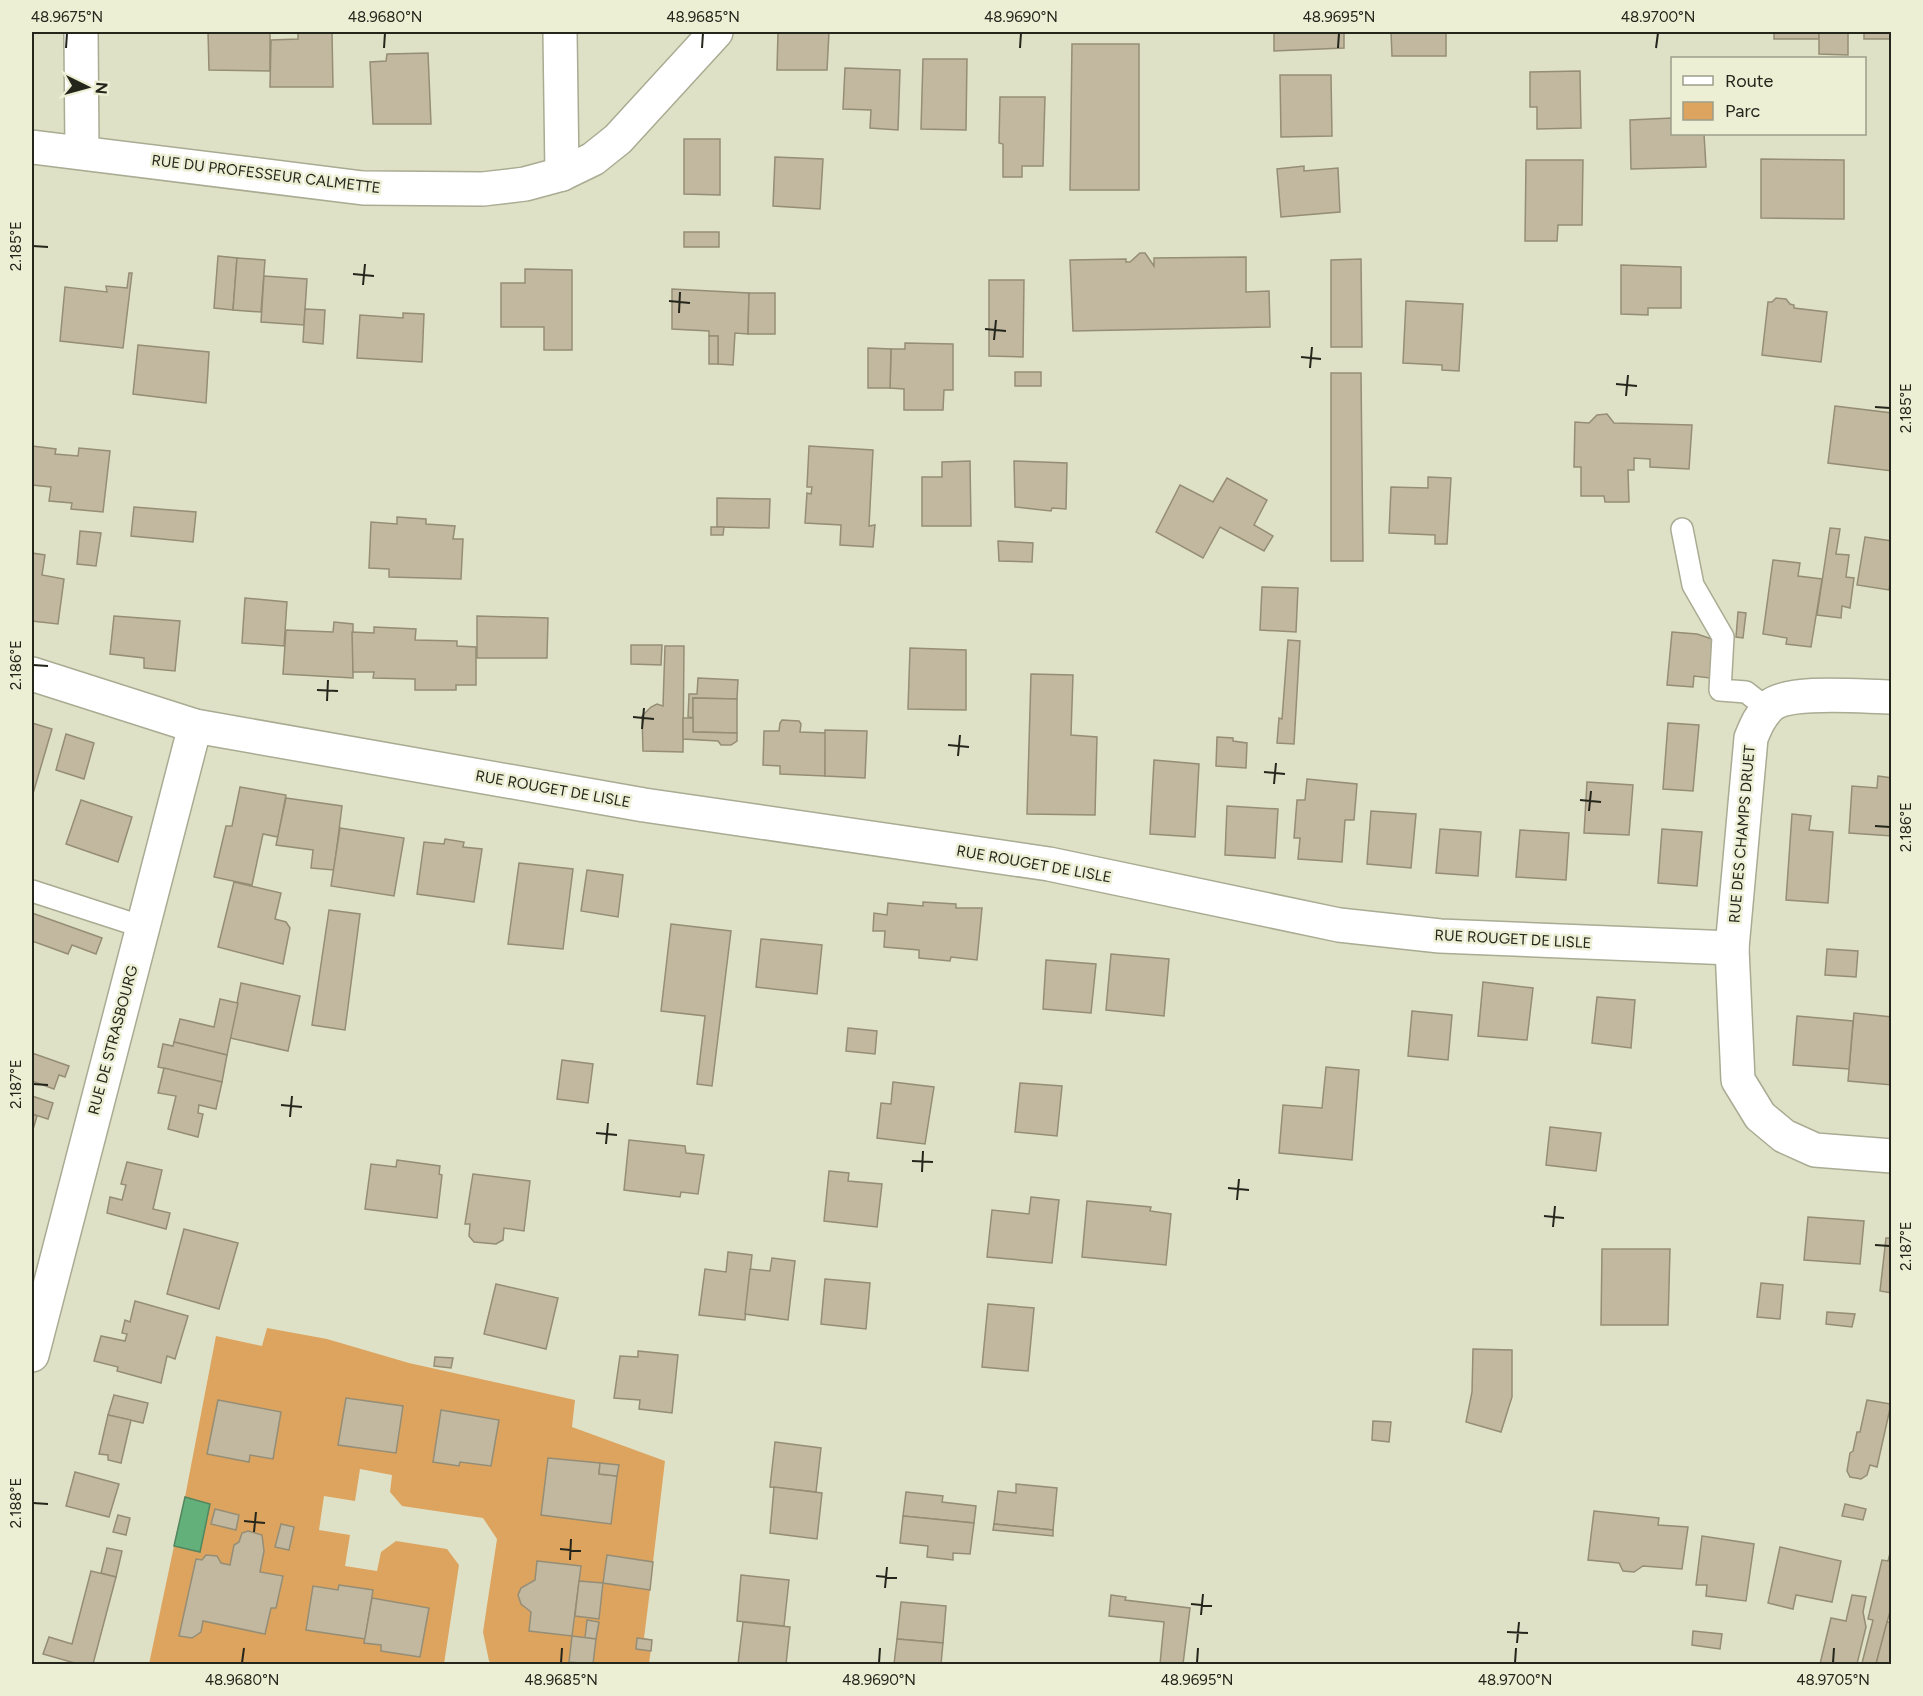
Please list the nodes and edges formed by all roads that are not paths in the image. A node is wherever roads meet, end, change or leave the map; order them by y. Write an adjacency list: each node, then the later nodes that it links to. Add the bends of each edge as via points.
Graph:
1 (81, 32): 5 (street)
2 (560, 32): 6 (street)
3 (716, 32): 6 (street, RUE DU PROFESSEUR CALMETTE, via 618,139 593,159)
4 (32, 147): 5 (street, RUE DU PROFESSEUR CALMETTE)
5 (82, 152): 6 (street, RUE DU PROFESSEUR CALMETTE, via 363,188 483,189)
6 (562, 174)
7 (1682, 529): 10 (lane, via 1693,585 1723,637 1720,690 1746,692)
8 (32, 674): 11 (street, RUE ROUGET DE LISLE)
9 (1892, 697): 10 (street, via 1796,696)
10 (1768, 709): 14 (street, RUE DES CHAMPS DRUET, via 1759,718 1751,738)
11 (195, 726): 13 (street, RUE DE STRASBOURG); 14 (street, RUE ROUGET DE LISLE, via 644,804 1048,864 1339,925 1440,936)
12 (32, 891): 13 (lane)
13 (143, 927): 16 (street, RUE DE STRASBOURG)
14 (1732, 948): 15 (street, via 1738,1080 1760,1116 1785,1136 1815,1150)
15 (1892, 1156)
16 (32, 1355)

